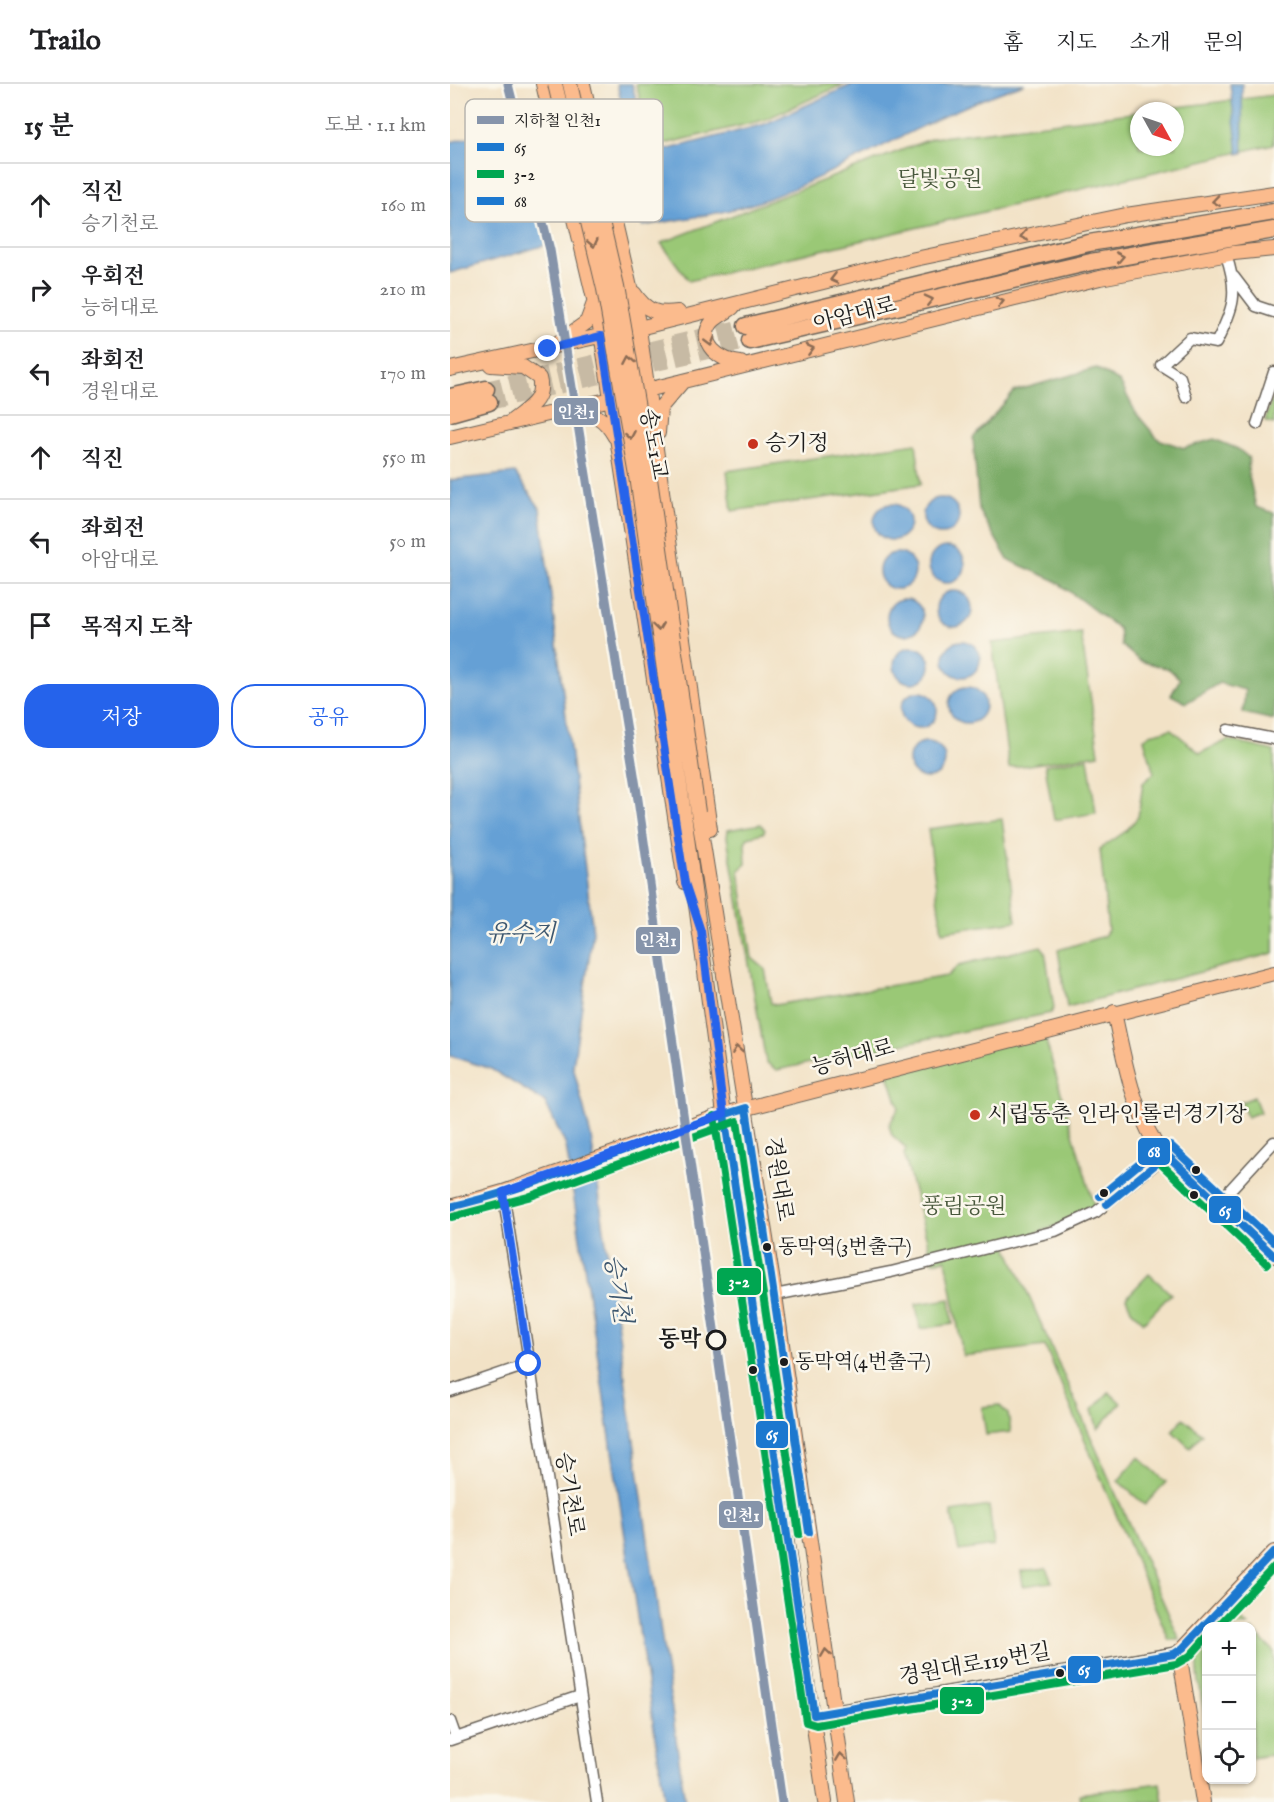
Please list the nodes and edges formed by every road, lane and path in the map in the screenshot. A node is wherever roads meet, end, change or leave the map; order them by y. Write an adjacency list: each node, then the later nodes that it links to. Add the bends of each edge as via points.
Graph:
1 (543, 84): 5 (main road)
2 (555, 84): 6 (main road, 송도1교, one-way to 6, bridge)
3 (570, 84): 7 (main road, 송도1교, one-way to 3, bridge)
4 (583, 84): 8 (main road)
5 (546, 99)
6 (559, 99)
7 (573, 99)
8 (586, 99)
9 (1274, 193): 20 (main road, 아암대로, one-way to 20, via 1126,214)
10 (1274, 212): 15 (highway, 아암대로, one-way to 15, via 1089,243 748,334 1091,262)
11 (575, 222): 21 (main road)
12 (588, 222): 45 (main road, 송도1교, one-way to 45, bridge, via 604,289 637,476)
13 (602, 222): 45 (main road, 송도1교, one-way to 13, bridge, via 649,472)
14 (615, 222): 18 (main road)
15 (1274, 230)
16 (1274, 249): 17 (main road, 아암대로)
17 (1226, 255): 19 (street); 28 (main road, 아암대로, one-way to 17, via 1100,278)
18 (627, 274): 22 (main road, via 639,301 651,312); 24 (main road)
19 (1234, 277): 23 (street, via 1256,306); 34 (street, via 1233,312 1216,343 1190,338 1161,365 1180,377)
20 (740, 302): 22 (main road, 아암대로); 28 (main road, one-way to 28, via 712,322 708,344 714,354 728,362)
21 (594, 303): 25 (main road); 26 (main road, via 587,322)
22 (714, 309): 24 (main road, 아암대로)
23 (1274, 312)
24 (639, 329): 25 (main road, 아암대로); 32 (main road)
25 (601, 336): 26 (main road, 아암대로); 35 (main road)
26 (548, 349): 27 (main road, 아암대로)
27 (480, 363): 29 (main road, 아암대로); 38 (main road, via 523,367 539,378 541,394 537,401)
28 (754, 363): 31 (main road, 아암대로)
29 (450, 369)
30 (1274, 372): 39 (street)
31 (683, 381): 32 (main road, 아암대로); 42 (main road, via 660,408)
32 (646, 390): 35 (main road, 아암대로); 42 (main road)
33 (450, 397): 36 (highway, via 487,395)
34 (1186, 397)
35 (611, 399): 37 (main road, 아암대로); 41 (main road)
36 (450, 412)
37 (550, 413): 38 (main road, 아암대로); 41 (main road, via 599,416)
38 (509, 423): 40 (main road, 아암대로)
39 (1257, 424)
40 (450, 437)
41 (618, 442): 47 (main road, via 685,883)
42 (655, 447): 46 (main road, via 717,877)
43 (1228, 730): 44 (street)
44 (1274, 739)
45 (691, 814): 46 (main road, 경원대로); 47 (main road, 경원대로)
46 (718, 927): 50 (main road, 경원대로, one-way to 46)
47 (701, 931): 51 (main road, 경원대로)
48 (1274, 974): 49 (main road, 능허대로)
49 (1114, 1012): 50 (main road, 능허대로); 53 (main road, via 1141,1120)
50 (746, 1108): 51 (main road, 능허대로); 55 (main road, 경원대로)
51 (724, 1114): 54 (main road, 능허대로); 57 (main road, 경원대로)
52 (1274, 1142): 56 (street)
53 (1167, 1155): 56 (main road); 60 (street, via 1096,1212 1055,1231 891,1272)
54 (503, 1192): 58 (main road, 능허대로); 61 (street, 승기천로)
55 (760, 1201): 57 (main road, via 747,1188 742,1191); 60 (main road, 경원대로)
56 (1218, 1203): 59 (main road)
57 (738, 1205): 67 (main road, 경원대로)
58 (450, 1207)
59 (1274, 1256)
60 (775, 1295): 66 (main road, 경원대로, one-way to 60)
61 (529, 1364): 62 (street); 65 (street, 승기천로)
62 (450, 1391)
63 (1274, 1552): 64 (main road)
64 (1179, 1652): 66 (street, 경원대로119번길); 73 (main road)
65 (580, 1696): 69 (street); 70 (street, 승기천로)
66 (834, 1711): 67 (main road, 경원대로119번길); 72 (main road, 경원대로, one-way to 66)
67 (814, 1715): 71 (main road, 경원대로)
68 (450, 1721): 69 (street)
69 (453, 1738)
70 (597, 1802)
71 (825, 1802)
72 (847, 1802)
73 (1203, 1802)

